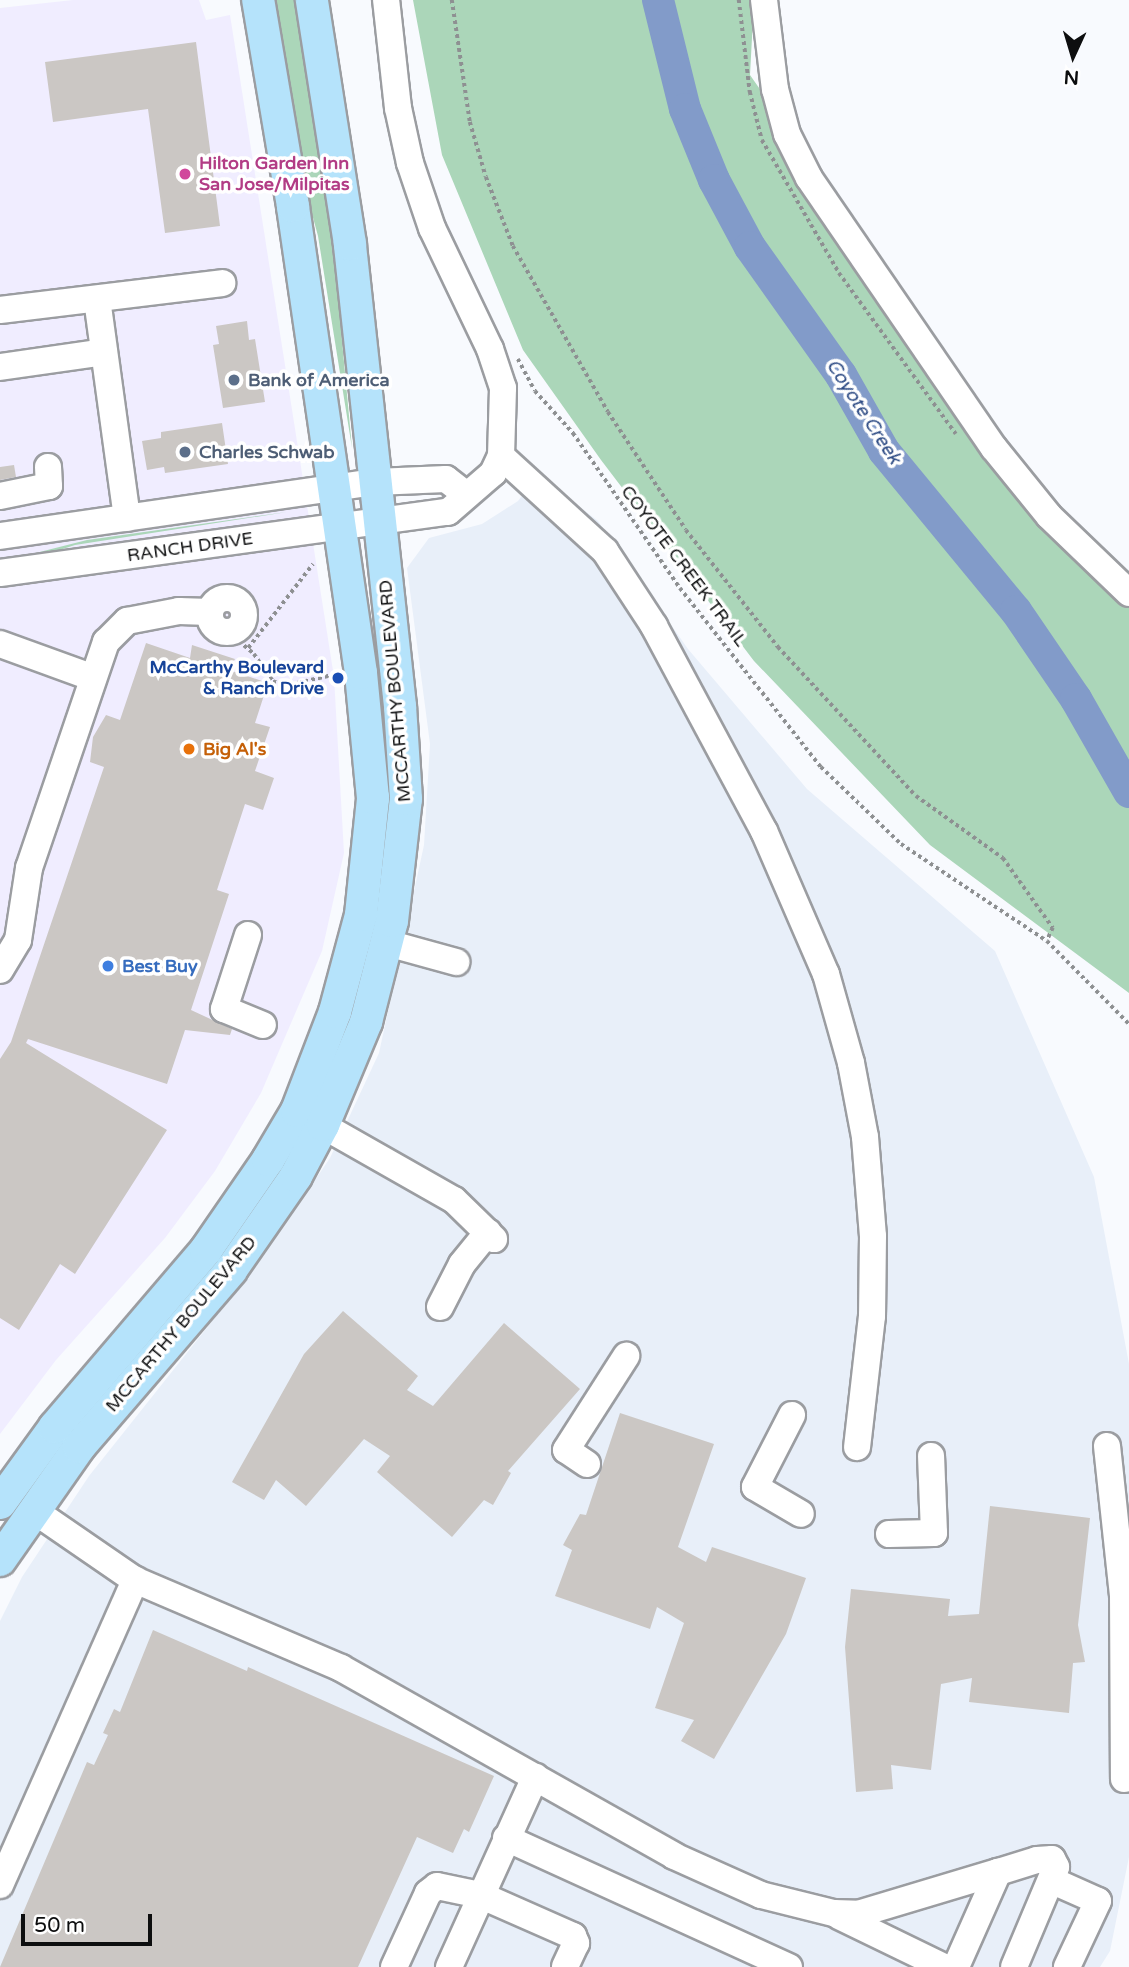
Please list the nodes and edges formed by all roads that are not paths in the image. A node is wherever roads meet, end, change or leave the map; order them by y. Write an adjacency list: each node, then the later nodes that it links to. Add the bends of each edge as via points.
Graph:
1 (258, 0): 13 (main road, MCCARTHY BOULEVARD)
2 (312, 0): 12 (main road, MCCARTHY BOULEVARD, via 350,244)
3 (386, 0): 10 (street, via 398,108 410,163 432,228 490,349 503,388)
4 (764, 0): 21 (street, via 775,89 787,134 809,178 994,448 1049,516)
5 (222, 284): 6 (street)
6 (96, 299): 7 (street); 8 (street)
7 (0, 310)
8 (104, 352): 9 (street); 16 (street)
9 (0, 367)
10 (501, 456): 14 (street, RANCH DRIVE, via 488,479); 35 (street, via 605,551 654,626 764,831 826,974 851,1063 865,1137 873,1236 872,1316)
11 (48, 467): 15 (street, via 48,486)
12 (375, 482): 13 (street); 14 (street, via 446,479); 17 (main road, MCCARTHY BOULEVARD)
13 (334, 488): 16 (street); 18 (main road, MCCARTHY BOULEVARD)
14 (465, 494): 17 (street, RANCH DRIVE, via 448,512)
15 (0, 496)
16 (127, 518): 19 (street)
17 (379, 520): 18 (street, RANCH DRIVE); 26 (main road, MCCARTHY BOULEVARD, via 397,667 406,799 399,881)
18 (339, 526): 20 (street, RANCH DRIVE); 30 (main road, MCCARTHY BOULEVARD, via 365,710 372,836 350,963)
19 (0, 536)
20 (0, 573)
21 (1129, 593)
22 (238, 640): 24 (street, via 243,622 240,604 222,599 210,612 179,611 127,621 106,642)
23 (0, 644): 24 (street)
24 (91, 677): 28 (street, via 29,868 18,940)
25 (248, 935): 29 (street, via 223,1009)
26 (387, 943): 27 (street); 30 (main road, MCCARTHY BOULEVARD, via 366,1023)
27 (456, 962)
28 (0, 971)
29 (263, 1025)
30 (310, 1118): 31 (street, via 454,1200 491,1236 462,1264); 38 (main road, MCCARTHY BOULEVARD, via 206,1250 69,1410); 39 (main road, MCCARTHY BOULEVARD, via 296,1176 238,1260 115,1403)
31 (440, 1307)
32 (626, 1356): 37 (street, via 566,1450)
33 (792, 1415): 40 (street, via 755,1487)
34 (1107, 1446): 45 (street, via 1123,1595)
35 (857, 1447)
36 (932, 1456): 41 (street, via 934,1533)
37 (587, 1464)
38 (0, 1503)
39 (33, 1510): 42 (main road, MCCARTHY BOULEVARD); 43 (street)
40 (801, 1514)
41 (889, 1534)
42 (0, 1560)
43 (135, 1580): 44 (street, via 341,1668); 49 (street)
44 (535, 1777): 46 (street); 51 (street, via 674,1856 761,1895)
45 (1124, 1779)
46 (506, 1839): 50 (street); 55 (street)
47 (998, 1872): 48 (street, via 1052,1859); 51 (street, via 884,1909); 57 (street)
48 (1053, 1881): 58 (street); 59 (street, via 1098,1901)
49 (0, 1885)
50 (480, 1895): 52 (street, via 438,1886 428,1892); 53 (street); 54 (street, via 573,1936 576,1943)
51 (834, 1913): 56 (street)
52 (394, 1967)
53 (449, 1967)
54 (565, 1967)
55 (789, 1967)
56 (944, 1967)
57 (956, 1967)
58 (1014, 1967)
59 (1067, 1967)

